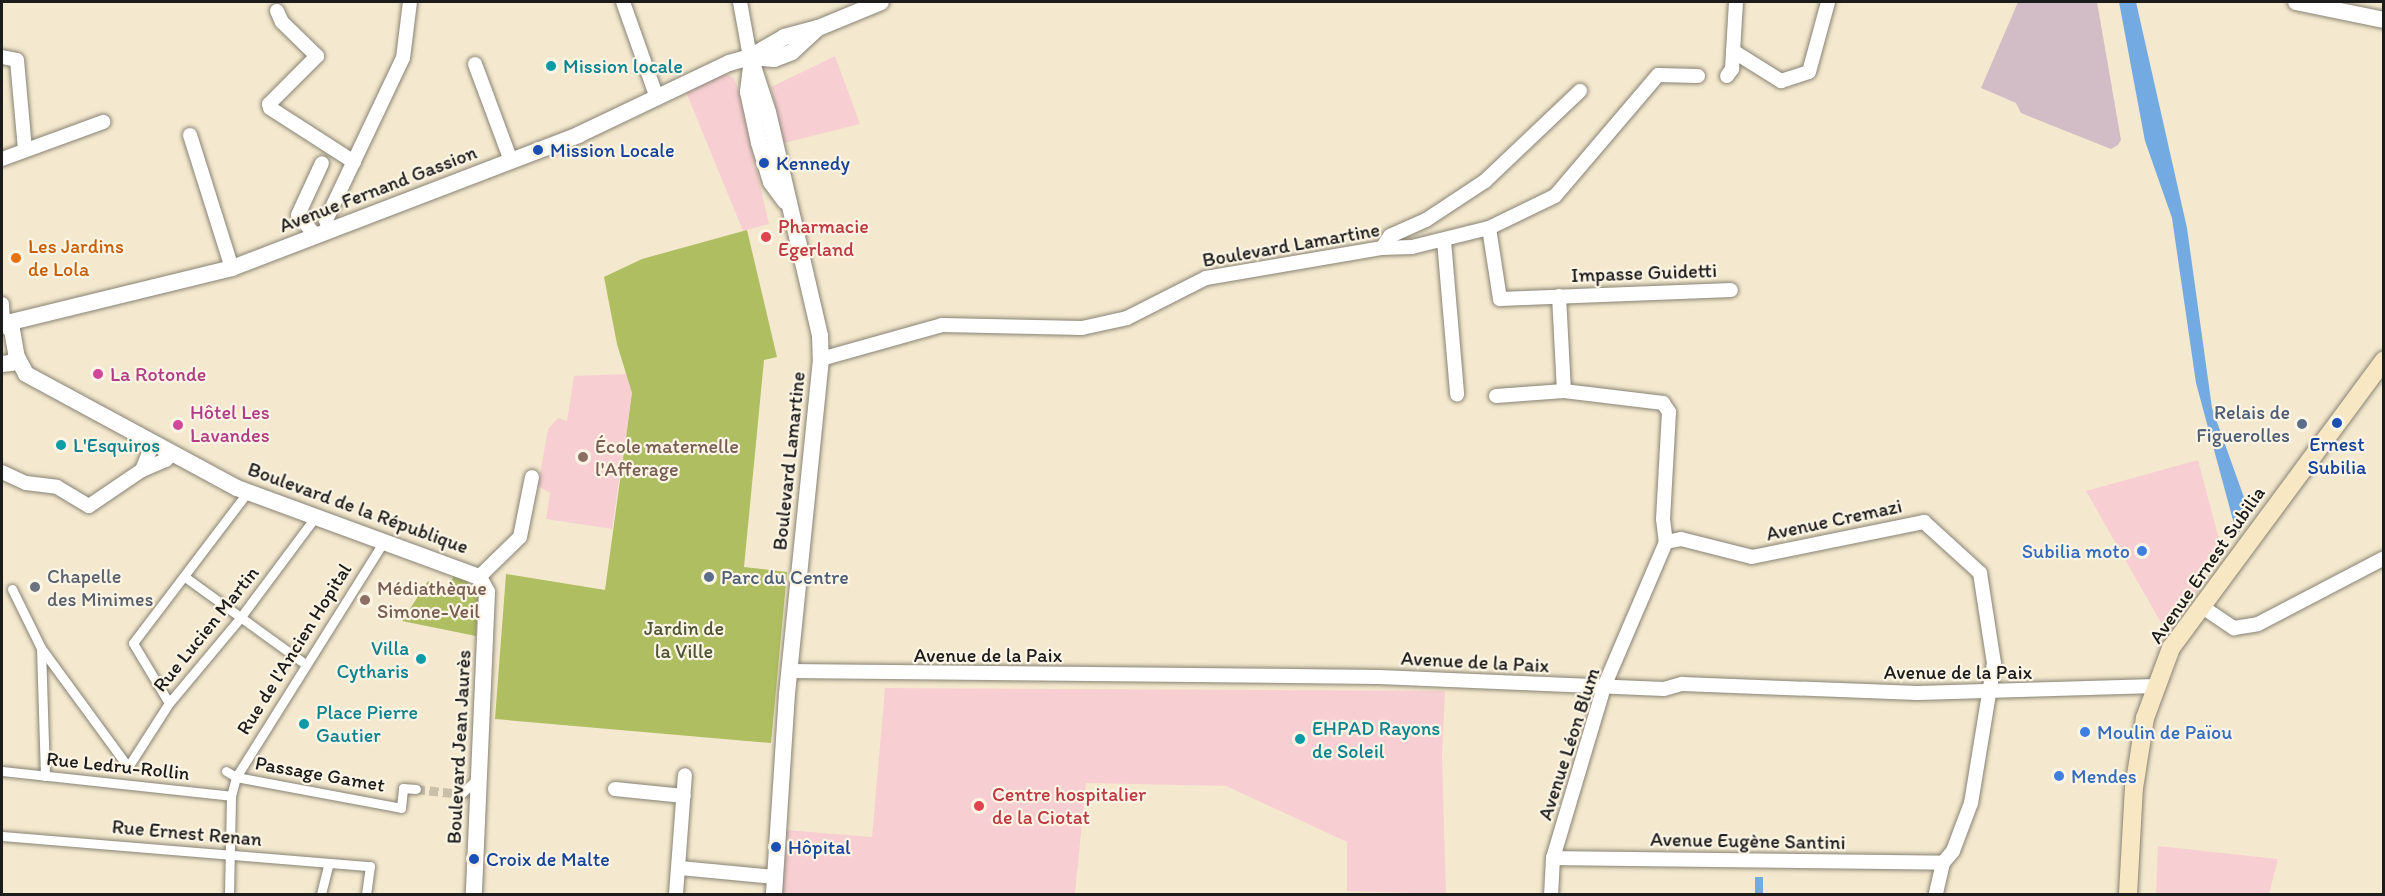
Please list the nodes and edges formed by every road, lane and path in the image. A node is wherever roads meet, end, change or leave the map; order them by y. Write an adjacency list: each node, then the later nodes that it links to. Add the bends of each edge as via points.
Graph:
1 (410, 2): 23 (street, via 403,58)
2 (623, 2): 17 (street)
3 (740, 2): 12 (street)
4 (881, 2): 12 (street, Avenue Fernand Gassion, via 818,28 784,37)
5 (1736, 2): 10 (street)
6 (1828, 2): 10 (street, via 1809,72 1782,81)
7 (2296, 2): 9 (street)
8 (277, 11): 23 (street, via 282,22 317,56 269,104 270,108)
9 (2384, 20)
10 (1734, 51): 14 (street, via 1732,69)
11 (2, 57): 20 (street, via 17,60)
12 (751, 62): 17 (street, Avenue Fernand Gassion); 34 (street, via 766,104 820,336)
13 (475, 64): 22 (street)
14 (1727, 75)
15 (1698, 76): 25 (street, Boulevard Lamartine, via 1658,75 1555,196)
16 (1581, 91): 28 (street, via 1485,181 1426,220 1390,236)
17 (657, 98): 22 (street, Avenue Fernand Gassion)
18 (103, 122): 20 (street)
19 (190, 135): 29 (street)
20 (25, 149): 21 (street)
21 (2, 159)
22 (511, 160): 26 (street, Avenue Fernand Gassion)
23 (354, 162): 26 (street)
24 (322, 163): 26 (street, via 298,215)
25 (1489, 228): 27 (street, Boulevard Lamartine); 31 (street, Impasse Guidetti, via 1500,299)
26 (322, 233): 29 (street, Avenue Fernand Gassion)
27 (1443, 241): 28 (street, Boulevard Lamartine); 38 (street)
28 (1382, 248): 34 (street, Boulevard Lamartine, via 1206,278 1127,318 1082,328 942,325)
29 (232, 268): 33 (street, Avenue Fernand Gassion)
30 (1731, 290): 31 (street, Impasse Guidetti)
31 (1559, 296): 37 (street)
32 (2, 304): 33 (street)
33 (4, 322): 35 (street, Boulevard de la République)
34 (821, 359): 57 (street, Boulevard Lamartine)
35 (9, 360): 40 (street, Boulevard de la République, via 26,374)
36 (2384, 360): 53 (main road, Avenue Ernest Subilia)
37 (1564, 391): 39 (street); 48 (street, via 1668,405 1663,519)
38 (1457, 394)
39 (1496, 396)
40 (153, 443): 41 (street, Boulevard de la République); 42 (street)
41 (172, 453): 42 (street, via 151,470); 45 (street, Boulevard de la République)
42 (142, 470): 43 (street, via 89,506 57,487 27,483)
43 (2, 472)
44 (532, 477): 50 (street, via 520,537)
45 (247, 493): 46 (street, Boulevard de la République); 51 (street)
46 (316, 516): 47 (street, Boulevard de la République); 54 (street, Rue Lucien Martin)
47 (384, 541): 50 (street, Boulevard de la République); 56 (street, Rue de l'Ancien Hopital)
48 (1666, 542): 59 (street, Avenue Léon Blum); 60 (street, Avenue Cremazi, via 1682,539 1752,557 1916,522 1932,525 1983,580 1994,663)
49 (2384, 558): 53 (street, via 2258,624 2234,628)
50 (474, 574): 68 (street, Boulevard Jean Jaurès, via 487,592)
51 (184, 577): 54 (street); 61 (street, via 133,643)
52 (12, 589): 55 (street)
53 (2201, 606): 58 (main road, Avenue Ernest Subilia, via 2171,648)
54 (240, 618): 56 (street); 61 (street, Rue Lucien Martin)
55 (41, 648): 62 (street); 66 (street)
56 (305, 664): 67 (street, Rue de l'Ancien Hopital)
57 (789, 671): 59 (street, Avenue de la Paix, via 1379,677); 81 (street, Boulevard Lamartine)
58 (2156, 686): 60 (street, Avenue de la Paix); 90 (main road, Avenue Ernest Subilia, via 2145,718 2134,788)
59 (1604, 687): 60 (street, Avenue de la Paix, via 1664,689 1682,684); 77 (street, Avenue Léon Blum)
60 (1990, 694): 79 (street, Avenue Cremazi, via 1971,803 1953,851)
61 (169, 703): 62 (street, Rue Lucien Martin)
62 (128, 766): 69 (street)
63 (2, 771): 66 (street, Rue Ledru-Rollin)
64 (225, 771): 67 (street)
65 (685, 775): 74 (street)
66 (45, 776): 69 (street, Rue Ledru-Rollin)
67 (236, 777): 70 (street, Passage Gamet, via 401,808 403,788); 73 (street, Rue de l'Ancien Hopital)
68 (478, 778): 72 (street); 85 (street, Boulevard Jean Jaurès)
69 (130, 787): 73 (street, Rue Ledru-Rollin)
70 (416, 789)
71 (615, 789): 74 (street)
72 (461, 794)
73 (231, 796): 76 (street, Rue de l'Ancien Hopital)
74 (684, 796): 80 (street)
75 (2, 836): 76 (street, Rue Ernest Renan)
76 (230, 854): 78 (street, Rue Ernest Renan); 82 (street, Rue de l'Ancien Hopital)
77 (1553, 858): 79 (street, Avenue Eugène Santini); 88 (street, Avenue Léon Blum)
78 (329, 862): 83 (street); 84 (street, Rue Ernest Renan, via 370,866)
79 (1944, 862): 89 (street, Avenue Cremazi)
80 (680, 868): 81 (street); 86 (street)
81 (775, 877): 87 (street, Boulevard Lamartine)
82 (229, 894)
83 (321, 894)
84 (366, 894)
85 (474, 894)
86 (676, 894)
87 (774, 894)
88 (1551, 894)
89 (1936, 894)
90 (2127, 894)

